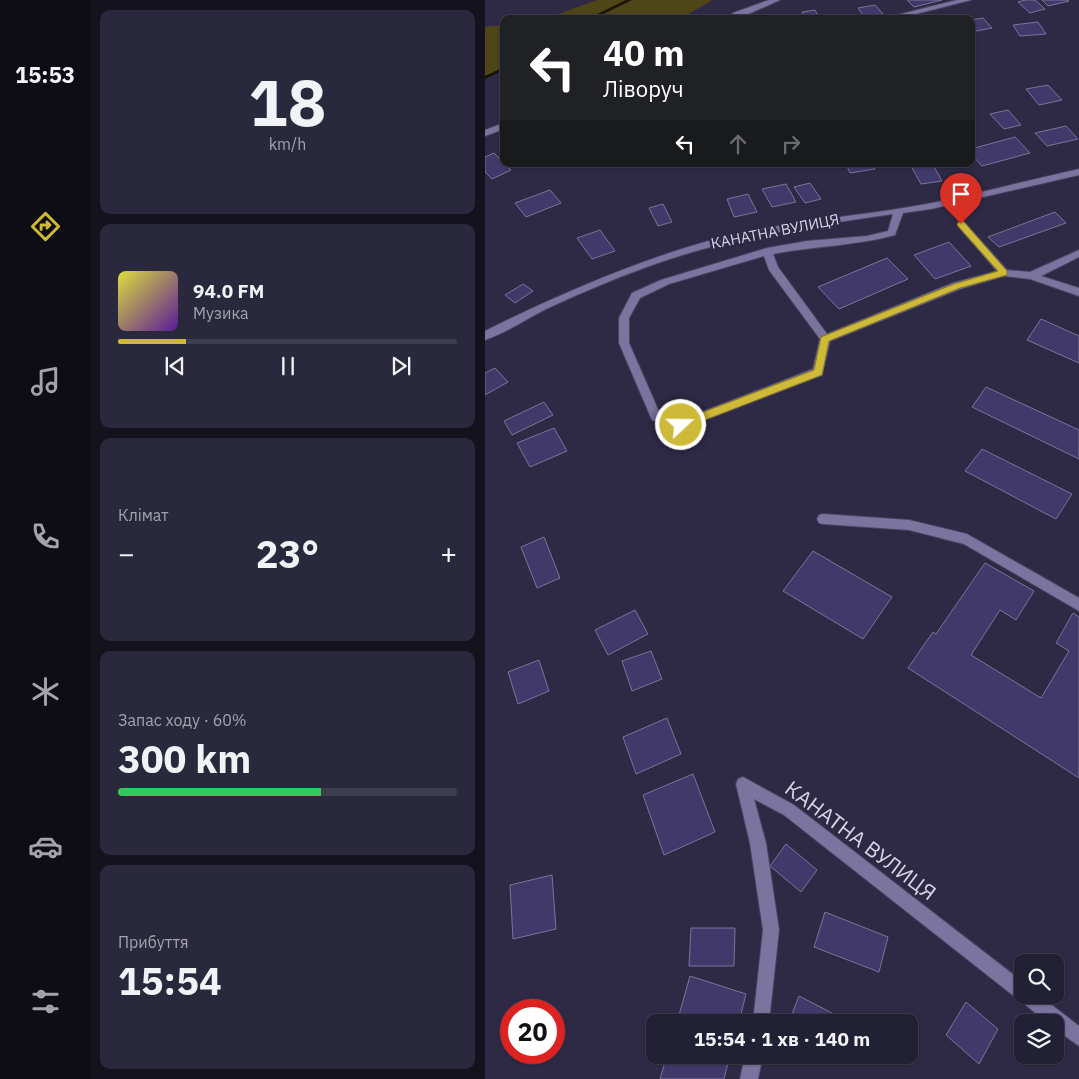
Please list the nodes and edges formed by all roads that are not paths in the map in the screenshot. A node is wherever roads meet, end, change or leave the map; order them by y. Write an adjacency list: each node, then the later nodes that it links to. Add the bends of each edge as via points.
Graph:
1 (776, 0): 3 (street)
2 (967, 0): 4 (street)
3 (736, 15)
4 (902, 15)
5 (500, 127): 6 (street)
6 (485, 133)
7 (1079, 172): 8 (street, КАНАТНА ВУЛИЦЯ, via 931,206)
8 (899, 210): 10 (street, via 891,233); 15 (street, КАНАТНА ВУЛИЦЯ, via 807,223 701,246 599,282)
9 (961, 224): 12 (street)
10 (767, 251): 16 (street, via 773,268); 16 (street, via 665,282 636,296 624,318 623,343 656,418 681,425 818,372)
11 (1079, 253): 13 (street)
12 (1004, 273): 13 (street); 16 (street, via 957,286)
13 (1031, 276): 14 (street)
14 (1079, 292)
15 (485, 336)
16 (825, 339)
17 (823, 519): 18 (street, via 909,525 967,539)
18 (1079, 605)
19 (1014, 986): 21 (street, КАНАТНА ВУЛИЦЯ, via 789,810 743,784 758,843 771,930)
20 (1037, 1004): 22 (street)
21 (762, 1014)
22 (1079, 1037)
23 (752, 1064): 24 (street)
24 (749, 1079)

